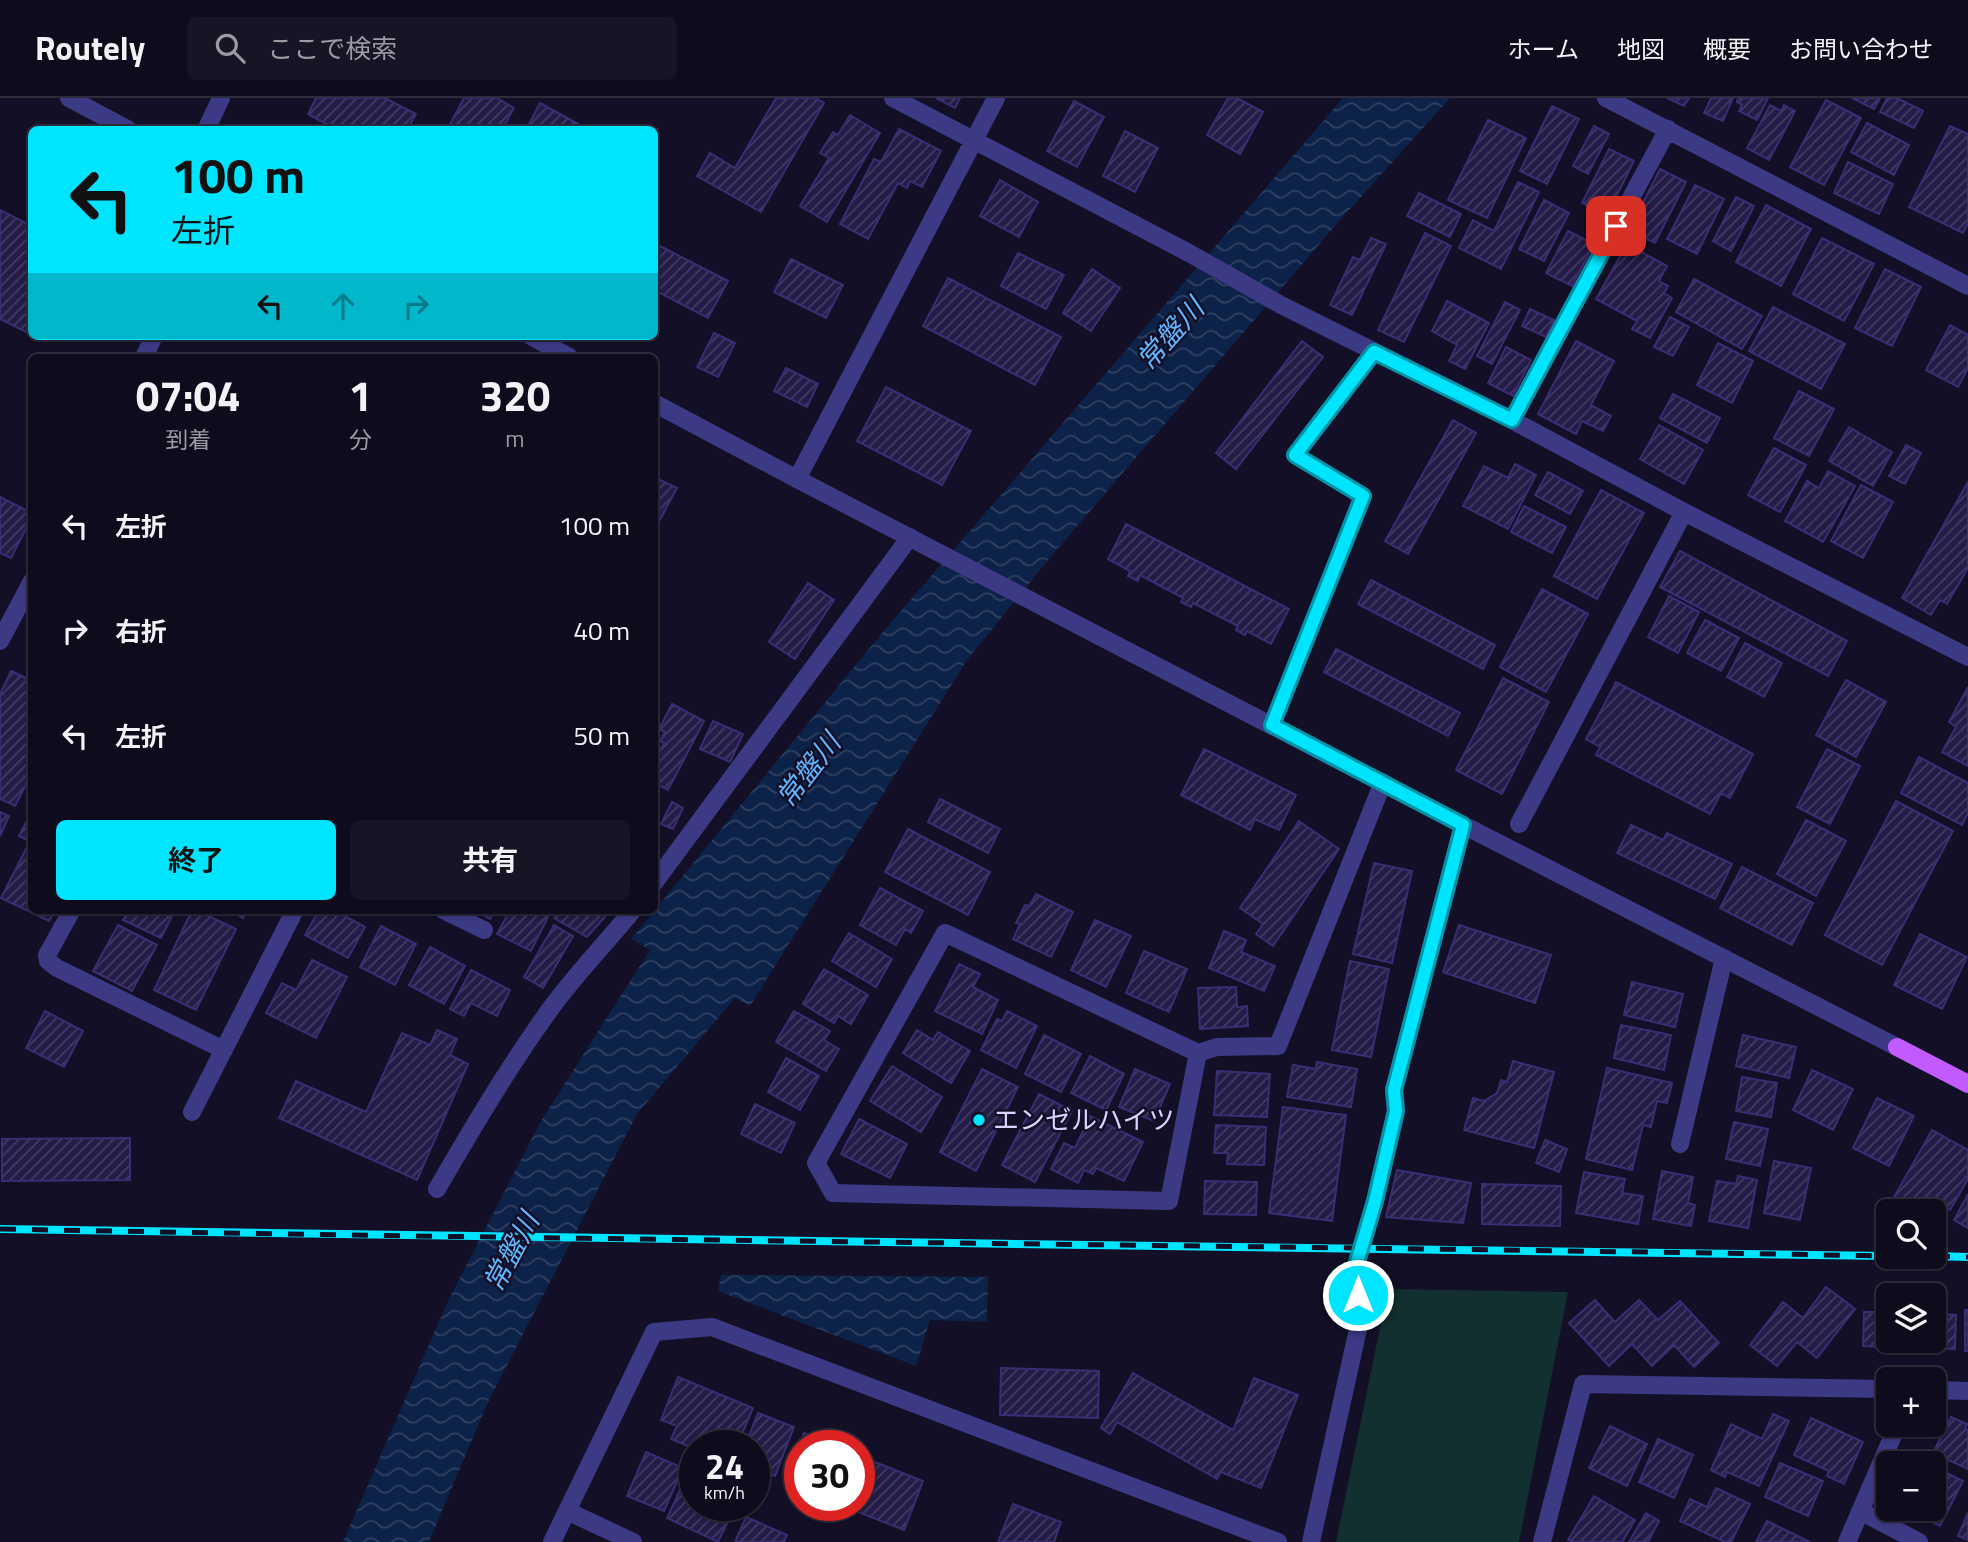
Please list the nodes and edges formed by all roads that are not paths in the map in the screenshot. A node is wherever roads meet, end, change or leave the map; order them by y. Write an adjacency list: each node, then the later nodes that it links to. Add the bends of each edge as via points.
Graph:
1 (69, 98): 6 (street)
2 (221, 98): 7 (street)
3 (893, 98): 9 (street)
4 (996, 98): 9 (street)
5 (1606, 98): 8 (street)
6 (122, 126)
7 (208, 126)
8 (1668, 130): 10 (street); 15 (street)
9 (974, 139): 12 (street); 16 (street)
10 (1968, 286)
11 (538, 340): 13 (street)
12 (1374, 352): 15 (street); 22 (street, via 1295,455 1363,496)
13 (564, 354)
14 (658, 405): 16 (street)
15 (1512, 420): 17 (street)
16 (797, 479): 18 (street)
17 (1684, 512): 21 (street); 24 (street)
18 (910, 537): 22 (street); 26 (street)
19 (28, 588): 20 (street)
20 (0, 641)
21 (1968, 657)
22 (1272, 725): 23 (street)
23 (1384, 782): 25 (street); 35 (street, via 1278,1046 1217,1047)
24 (1519, 824)
25 (1463, 825): 32 (street); 49 (street, via 1394,1090 1396,1111 1355,1269 1360,1320)
26 (658, 878)
27 (70, 914): 34 (street, via 48,961)
28 (293, 914): 34 (street)
29 (451, 914): 31 (street)
30 (630, 914): 39 (street, via 531,1036)
31 (484, 930)
32 (1724, 958): 33 (street); 38 (street)
33 (1897, 1047): 36 (main road)
34 (224, 1050): 37 (street)
35 (1198, 1053): 35 (street, via 945,933 816,1163 833,1193 1169,1201)
36 (1968, 1084)
37 (192, 1112)
38 (1680, 1144)
39 (437, 1189)
40 (1876, 1389): 50 (street, via 1583,1384)
41 (1946, 1390): 42 (street)
42 (1968, 1391)
43 (1892, 1437): 45 (street)
44 (567, 1511): 46 (street); 47 (street); 48 (street, via 654,1332 712,1327)
45 (1860, 1511): 51 (street); 52 (street)
46 (552, 1542)
47 (634, 1542)
48 (1278, 1542)
49 (1311, 1542)
50 (1542, 1542)
51 (1847, 1542)
52 (1919, 1542)

